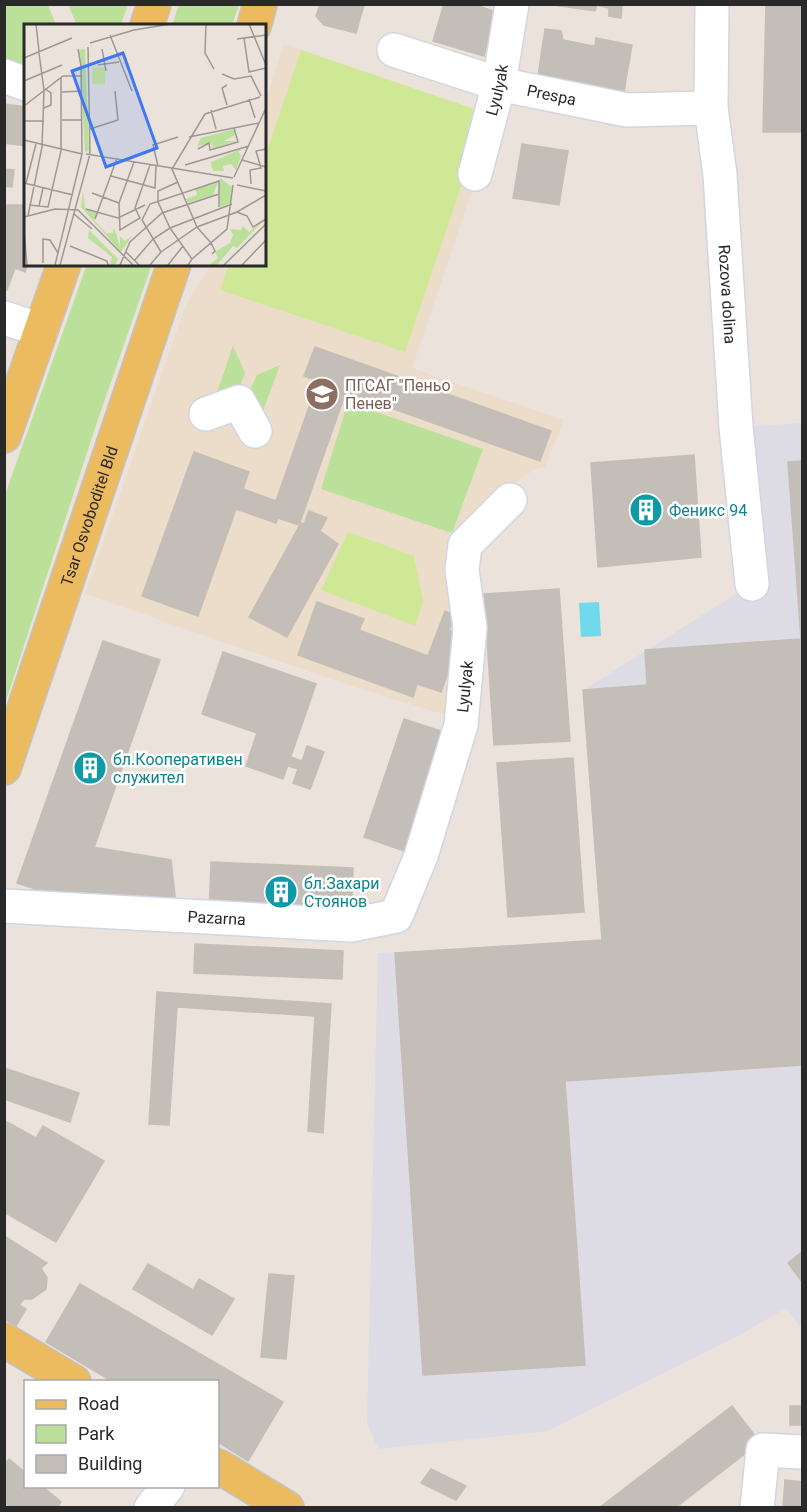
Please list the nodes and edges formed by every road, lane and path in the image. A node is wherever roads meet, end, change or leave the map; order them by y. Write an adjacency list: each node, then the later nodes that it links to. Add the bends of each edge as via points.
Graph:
1 (154, 4): 5 (main road)
2 (260, 4): 6 (main road)
3 (512, 4): 10 (street, Lyulyak)
4 (712, 4): 11 (street, Rozova dolina)
5 (148, 24)
6 (255, 24)
7 (394, 50): 10 (street, Prespa)
8 (4, 76): 9 (street)
9 (24, 83)
10 (499, 84): 11 (street, Prespa, via 627,110); 12 (street, Lyulyak)
11 (711, 108): 21 (street, Rozova dolina, via 721,187 736,427)
12 (475, 174)
13 (63, 266): 16 (main road)
14 (173, 266): 22 (main road, Tsar Osvoboditel Bld)
15 (4, 318): 16 (street)
16 (41, 330): 19 (main road)
17 (206, 414): 18 (street, via 239,402)
18 (255, 431)
19 (4, 436)
20 (510, 500): 23 (street, Lyulyak, via 465,544 462,570 470,628 461,725)
21 (752, 584)
22 (4, 768)
23 (410, 885): 24 (street, Pazarna, via 396,916 351,925)
24 (4, 906)
25 (4, 1340): 26 (main road)
26 (71, 1380)
27 (802, 1452): 32 (street, via 763,1450)
28 (219, 1467): 31 (main road)
29 (166, 1488): 30 (street)
30 (151, 1508)
31 (287, 1508)
32 (757, 1508)

